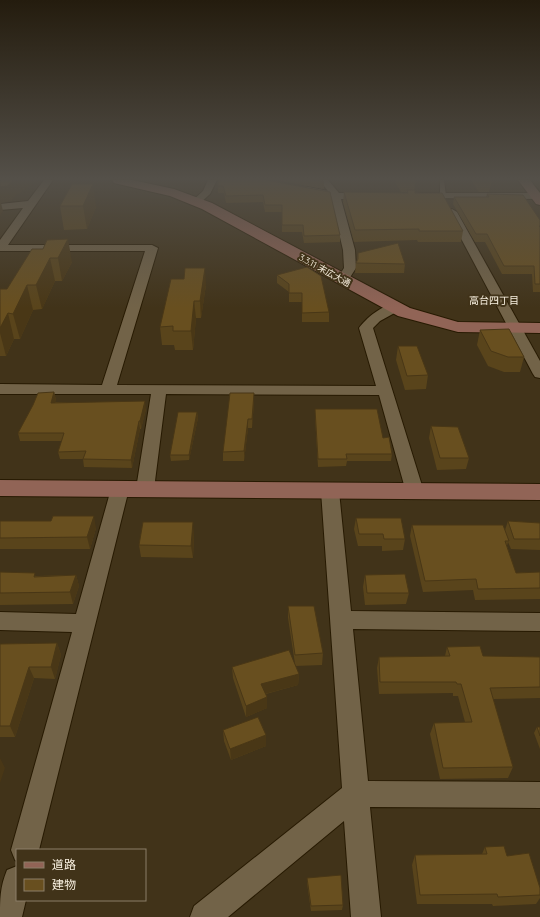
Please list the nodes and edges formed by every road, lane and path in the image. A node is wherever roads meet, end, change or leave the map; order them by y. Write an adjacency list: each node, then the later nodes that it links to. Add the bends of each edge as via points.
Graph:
1 (18, 223): 5 (street)
2 (238, 223): 6 (street, 3.3.11 末広大通)
3 (342, 223): 6 (street, via 350,268)
4 (459, 223): 8 (street)
5 (0, 248): 12 (street, via 152,248)
6 (343, 279): 7 (street, 3.3.11 末広大通)
7 (395, 307): 8 (street, 3.3.11 末広大通, via 404,312 458,327); 14 (street, via 375,318 366,328)
8 (516, 328): 9 (street, 3.3.11 末広大通); 10 (street)
9 (540, 328)
10 (540, 374)
11 (0, 389): 12 (street)
12 (108, 390): 13 (street)
13 (159, 390): 14 (street); 17 (street)
14 (385, 391): 19 (street)
15 (0, 488): 16 (street)
16 (120, 489): 17 (street); 24 (street)
17 (145, 489): 18 (street)
18 (330, 491): 19 (street); 21 (street)
19 (415, 492): 20 (street)
20 (540, 492)
21 (341, 620): 23 (street); 25 (street)
22 (0, 621): 24 (street)
23 (540, 622)
24 (84, 623): 27 (street)
25 (356, 794): 26 (street); 30 (street); 31 (street)
26 (540, 796)
27 (25, 849)
28 (16, 884): 29 (street)
29 (7, 917)
30 (205, 917)
31 (366, 917)

